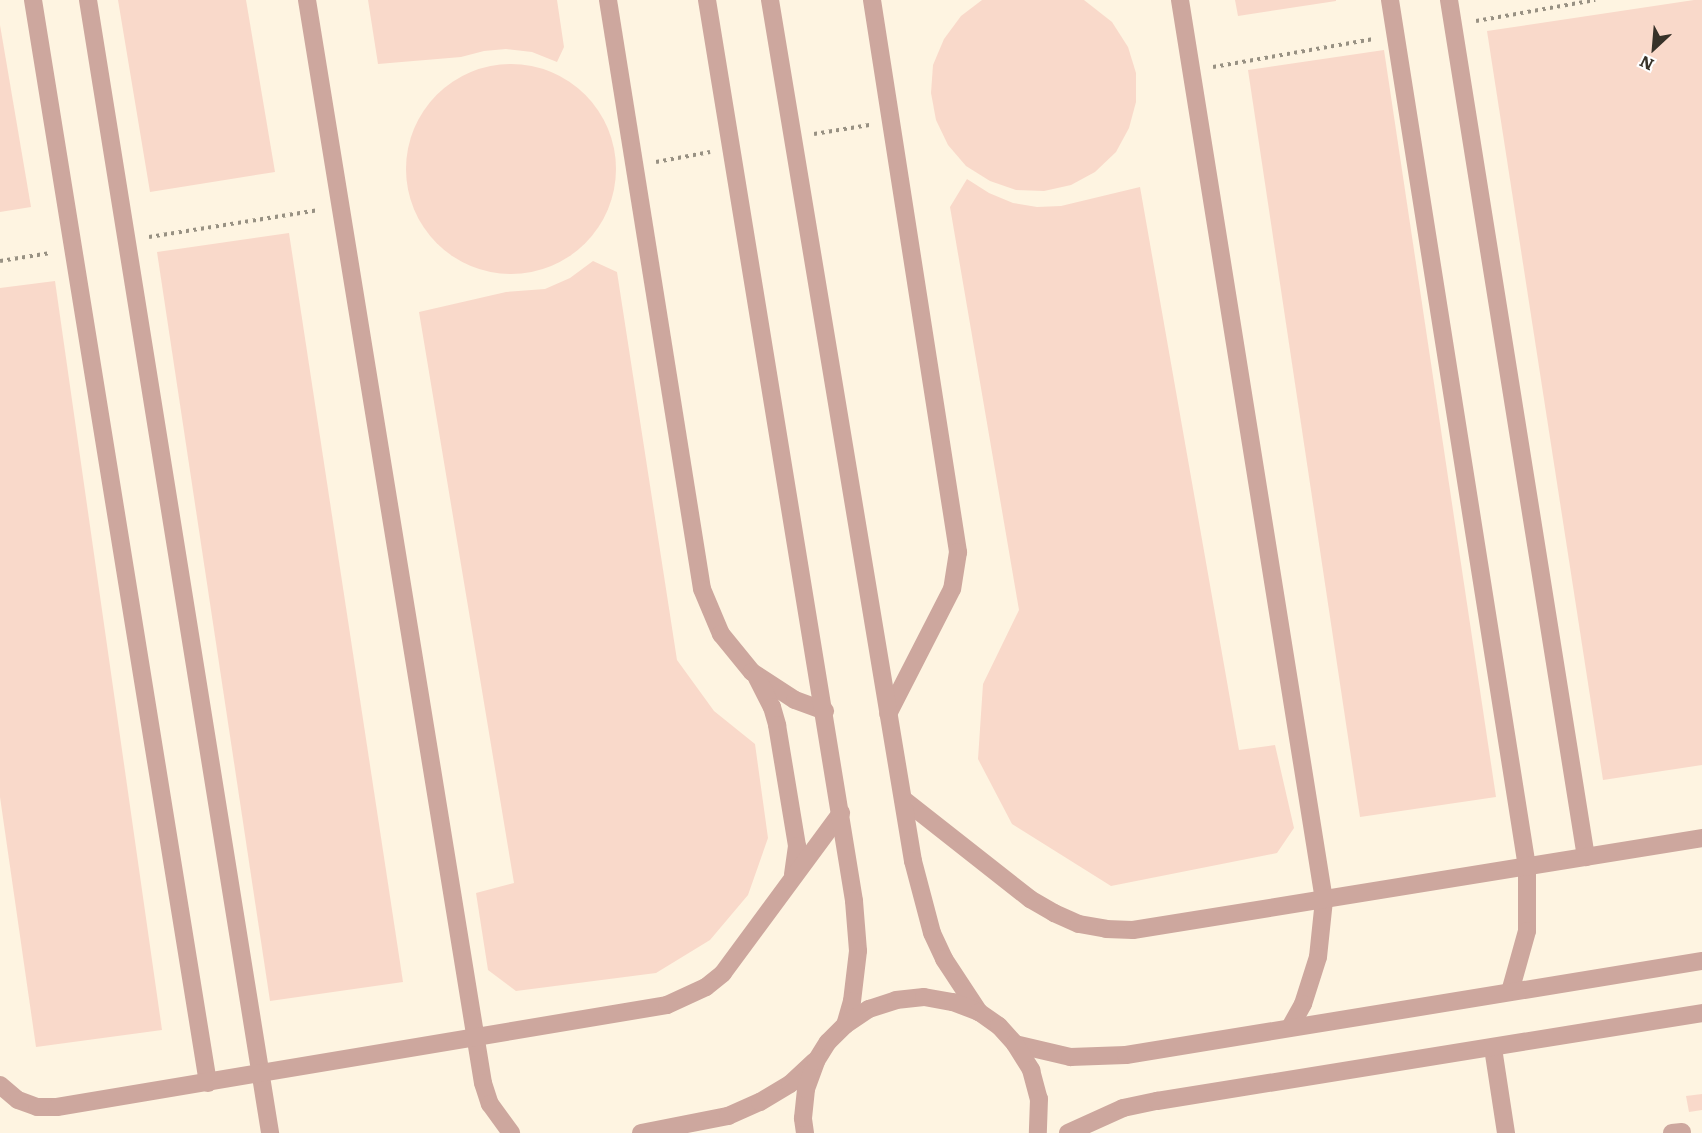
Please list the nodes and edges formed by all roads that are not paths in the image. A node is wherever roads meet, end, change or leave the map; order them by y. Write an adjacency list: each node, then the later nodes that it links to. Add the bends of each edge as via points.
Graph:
1 (33, 0): 32 (street)
2 (88, 0): 31 (street)
3 (308, 0): 27 (street)
4 (608, 0): 11 (street, via 702,589 721,634)
5 (707, 0): 12 (street)
6 (770, 0): 13 (street)
7 (872, 0): 13 (street, via 958,552 954,580 944,607)
8 (1180, 0): 20 (street)
9 (1390, 0): 18 (street)
10 (1449, 0): 17 (street)
11 (752, 672): 12 (street, via 795,700); 19 (street, via 772,707 794,821 796,860)
12 (825, 711): 15 (street)
13 (888, 714): 14 (street)
14 (903, 799): 20 (street, via 1030,899 1079,924 1133,930); 23 (street, via 913,861 932,933)
15 (841, 813): 19 (street); 25 (street, via 858,951)
16 (1702, 838): 17 (street)
17 (1586, 857): 18 (street)
18 (1527, 867): 20 (street); 22 (street, via 1527,931)
19 (788, 885): 27 (street, via 723,973 687,998 667,1005)
20 (1324, 900): 26 (street, via 1318,957 1306,996)
21 (1702, 961): 22 (street)
22 (1510, 992): 26 (street)
23 (979, 1012): 25 (street, via 924,997 896,1000 869,1009); 28 (street)
24 (1702, 1013): 29 (street)
25 (845, 1025): 30 (street)
26 (1291, 1026): 28 (street, via 1098,1058 1070,1057)
27 (476, 1038): 31 (street); 35 (street, via 490,1104)
28 (1015, 1044): 38 (street, via 1031,1070 1039,1099)
29 (1493, 1048): 39 (street, via 1157,1101 1123,1108); 40 (street)
30 (816, 1061): 36 (street, via 790,1084 728,1116); 37 (street, via 806,1089)
31 (260, 1074): 32 (street); 34 (street)
32 (208, 1083): 33 (street, via 57,1107 37,1107 18,1100)
33 (0, 1084)
34 (270, 1133)
35 (511, 1133)
36 (641, 1133)
37 (805, 1133)
38 (1038, 1133)
39 (1068, 1133)
40 (1506, 1133)

